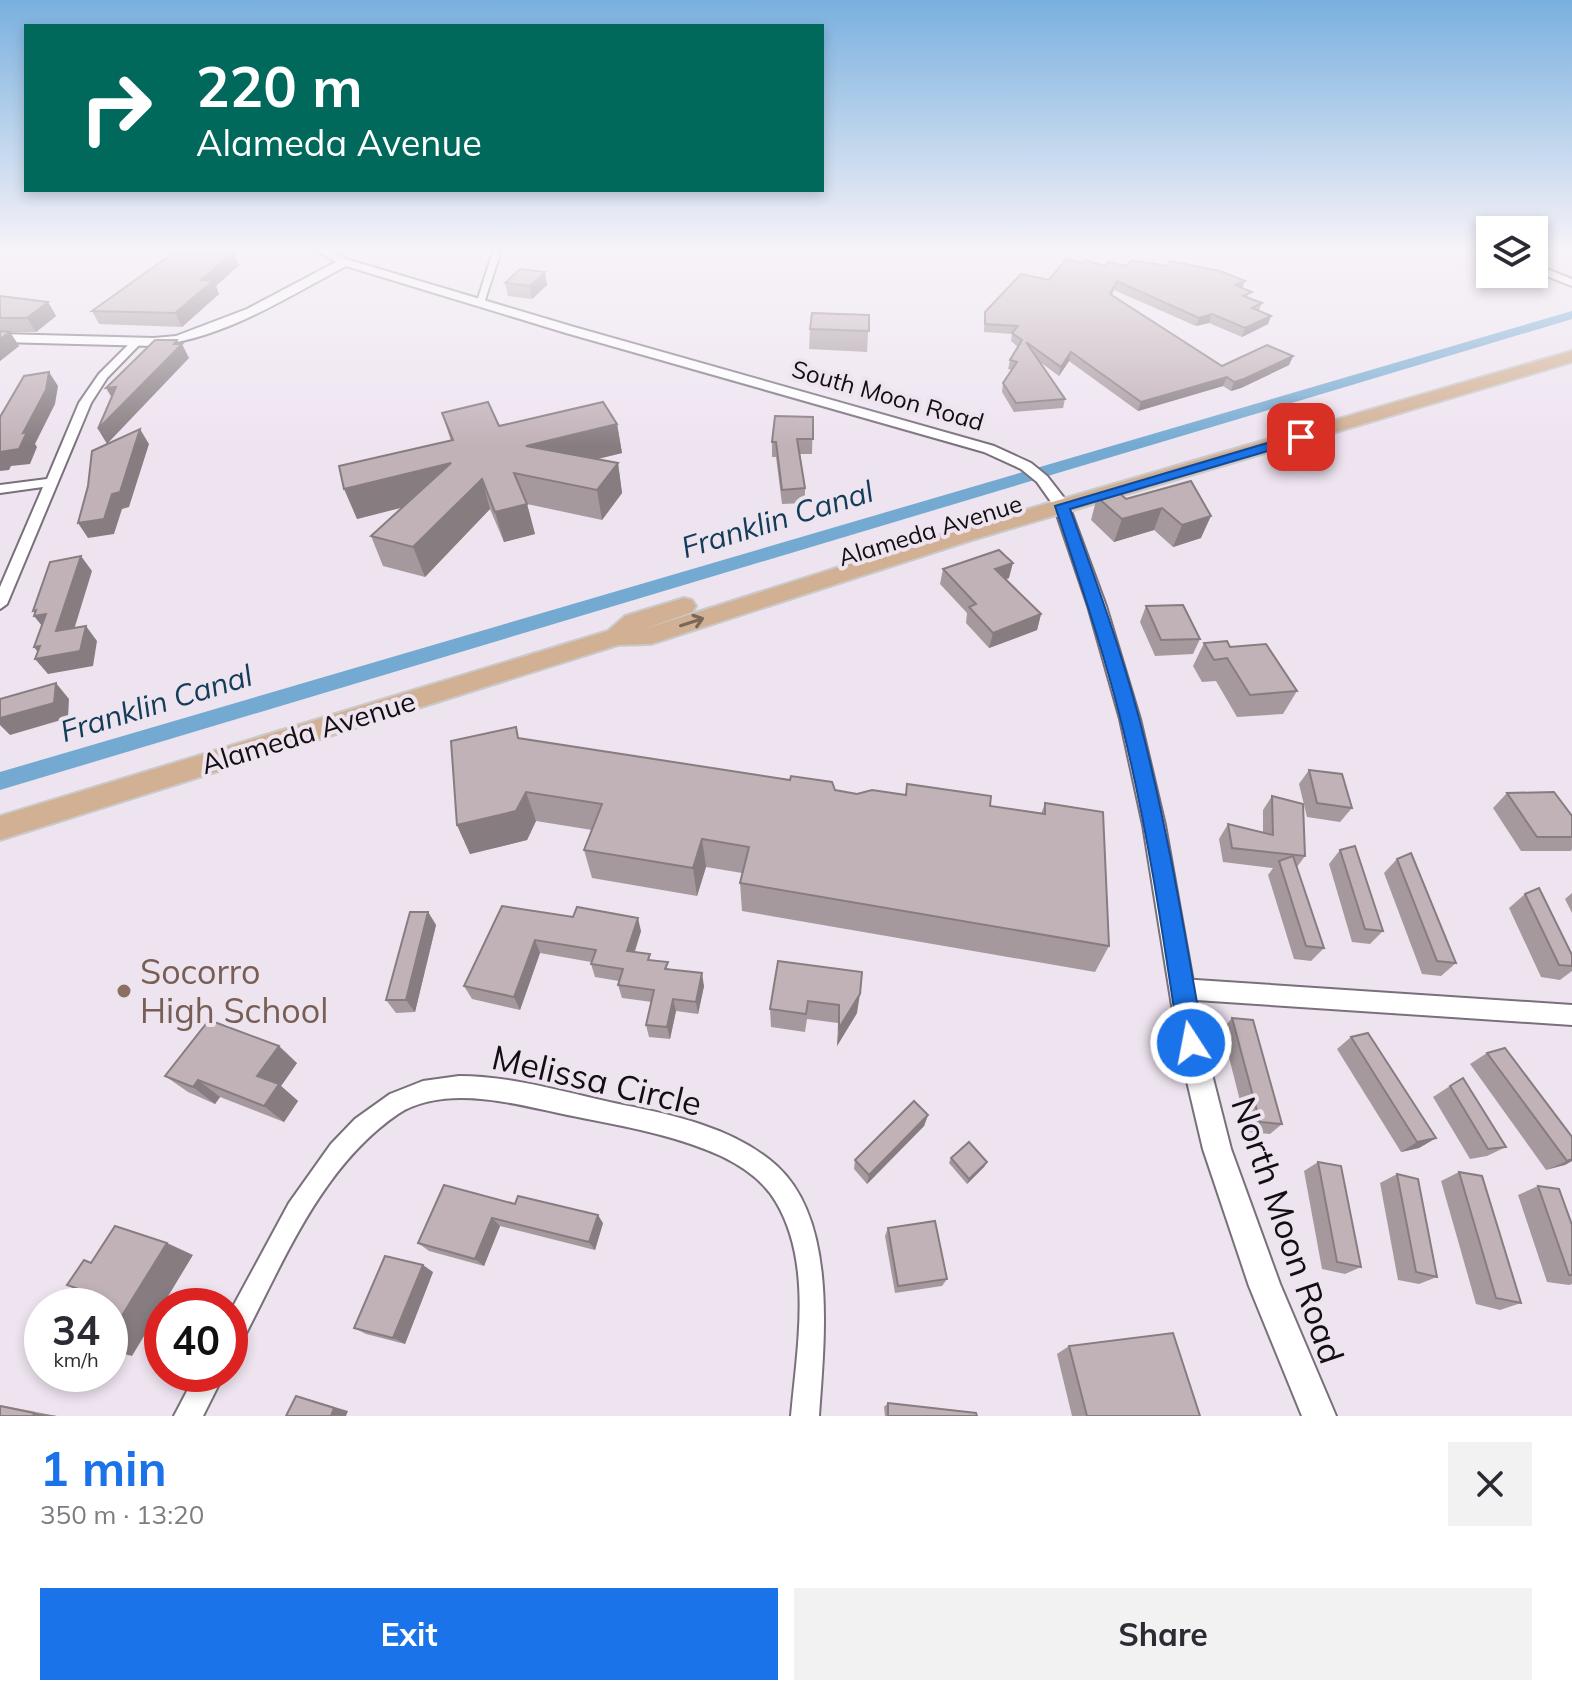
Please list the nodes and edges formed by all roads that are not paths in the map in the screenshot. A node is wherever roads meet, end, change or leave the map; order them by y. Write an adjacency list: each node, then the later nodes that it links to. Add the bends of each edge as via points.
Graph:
1 (241, 314): 5 (street, via 205,332 166,342)
2 (518, 314): 9 (street, South Moon Road, via 989,449 1026,466)
3 (0, 338): 5 (street)
4 (1572, 341): 9 (main road, Alameda Avenue)
5 (137, 342): 7 (street, via 85,403)
6 (1572, 356): 9 (main road, Alameda Avenue, via 1478,386)
7 (53, 482): 8 (street); 10 (street)
8 (0, 489)
9 (1053, 494): 11 (main road, Alameda Avenue, via 633,622 617,637); 12 (street, North Moon Road, via 1097,606 1130,719 1167,889)
10 (0, 604)
11 (0, 828)
12 (1181, 989): 13 (street); 18 (street, North Moon Road, via 1217,1149 1265,1286)
13 (1572, 1015)
14 (248, 1305): 17 (street, Melissa Circle, via 299,1210 342,1147 370,1120 406,1096 459,1087 491,1089 643,1120 730,1148 760,1167 785,1193 811,1274)
15 (201, 1392): 16 (street)
16 (188, 1416)
17 (805, 1416)
18 (1319, 1416)

